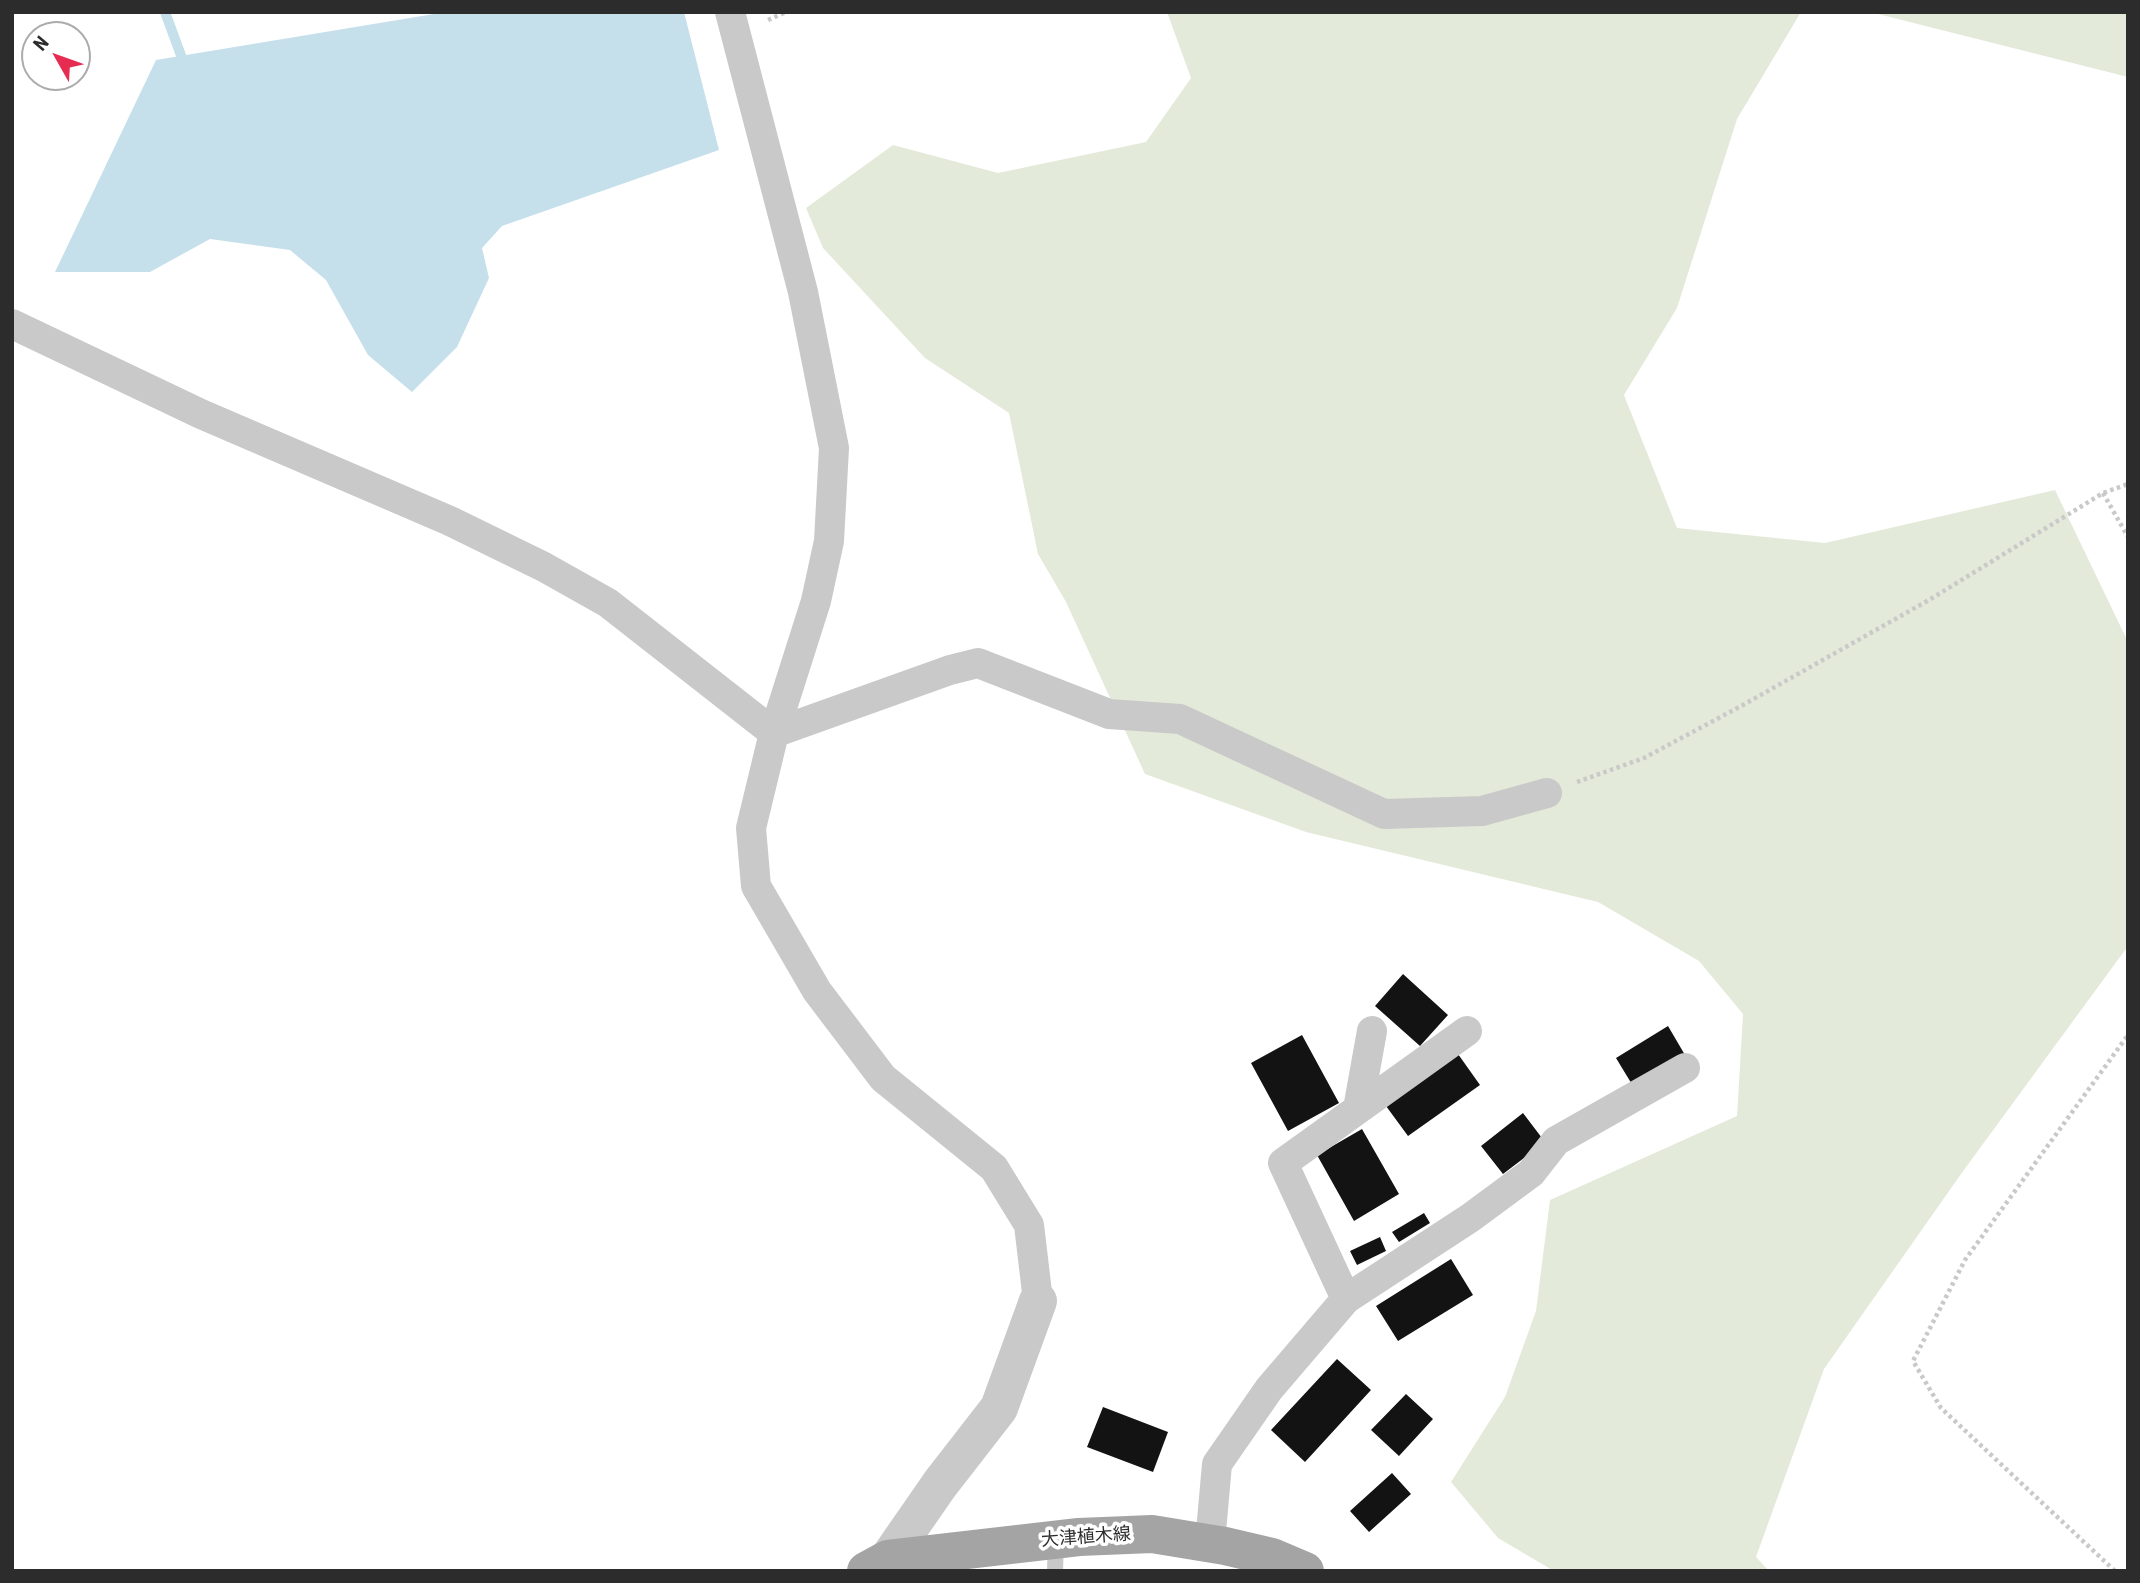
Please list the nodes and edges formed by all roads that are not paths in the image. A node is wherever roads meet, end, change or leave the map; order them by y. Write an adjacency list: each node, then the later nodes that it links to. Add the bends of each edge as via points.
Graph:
1 (730, 12): 3 (street, via 803,292 834,448 829,541 817,601)
2 (12, 324): 3 (street, via 544,567 608,603)
3 (774, 733): 4 (street, via 978,663 1109,714 1180,719 1384,814 1482,811); 10 (street, via 751,828 756,886 817,991 883,1079 994,1168 1029,1225)
4 (1547, 793)
5 (1371, 1031): 8 (street)
6 (1467, 1031): 8 (street)
7 (1685, 1068): 9 (street, via 1556,1141 1531,1173)
8 (1358, 1109): 9 (street, via 1283,1163)
9 (1346, 1299): 11 (street, via 1269,1389 1217,1464)
10 (1038, 1301): 13 (street, via 999,1408)
11 (1210, 1543): 12 (main road, 大津植木線, via 1152,1534); 14 (main road, 大津植木線, via 1272,1557)
12 (1056, 1555): 13 (main road, 大津植木線)
13 (877, 1565)
14 (1305, 1571)

